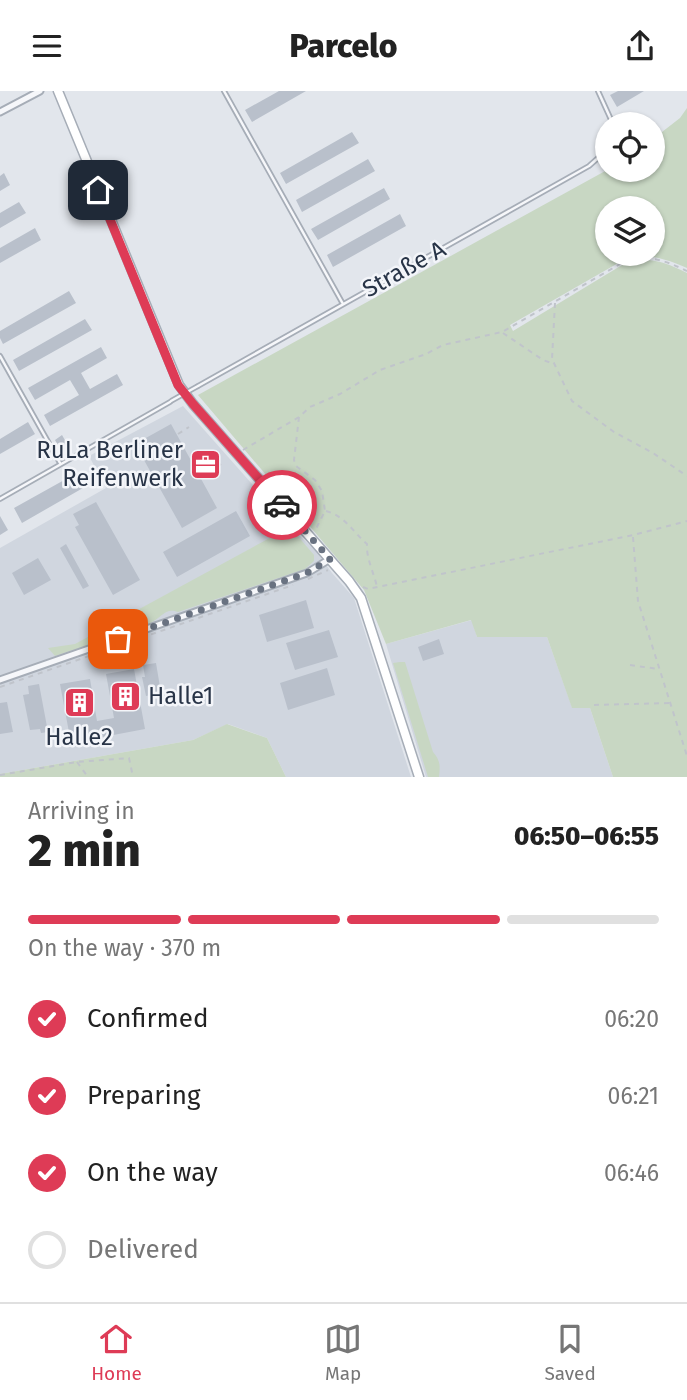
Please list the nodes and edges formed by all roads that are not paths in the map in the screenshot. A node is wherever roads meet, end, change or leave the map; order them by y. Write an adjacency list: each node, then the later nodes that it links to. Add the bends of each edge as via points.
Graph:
1 (40, 91): 5 (street)
2 (58, 91): 12 (street, via 178,385)
3 (224, 91): 8 (lane)
4 (598, 91): 6 (lane)
5 (0, 112)
6 (608, 112)
7 (595, 161): 8 (lane, Straße A)
8 (343, 304): 10 (lane, Straße A, bridge)
9 (0, 356): 10 (lane)
10 (60, 464): 11 (lane, Straße A)
11 (0, 499)
12 (330, 559): 13 (street, via 317,572); 14 (street, via 365,608)
13 (0, 680)
14 (419, 777)

